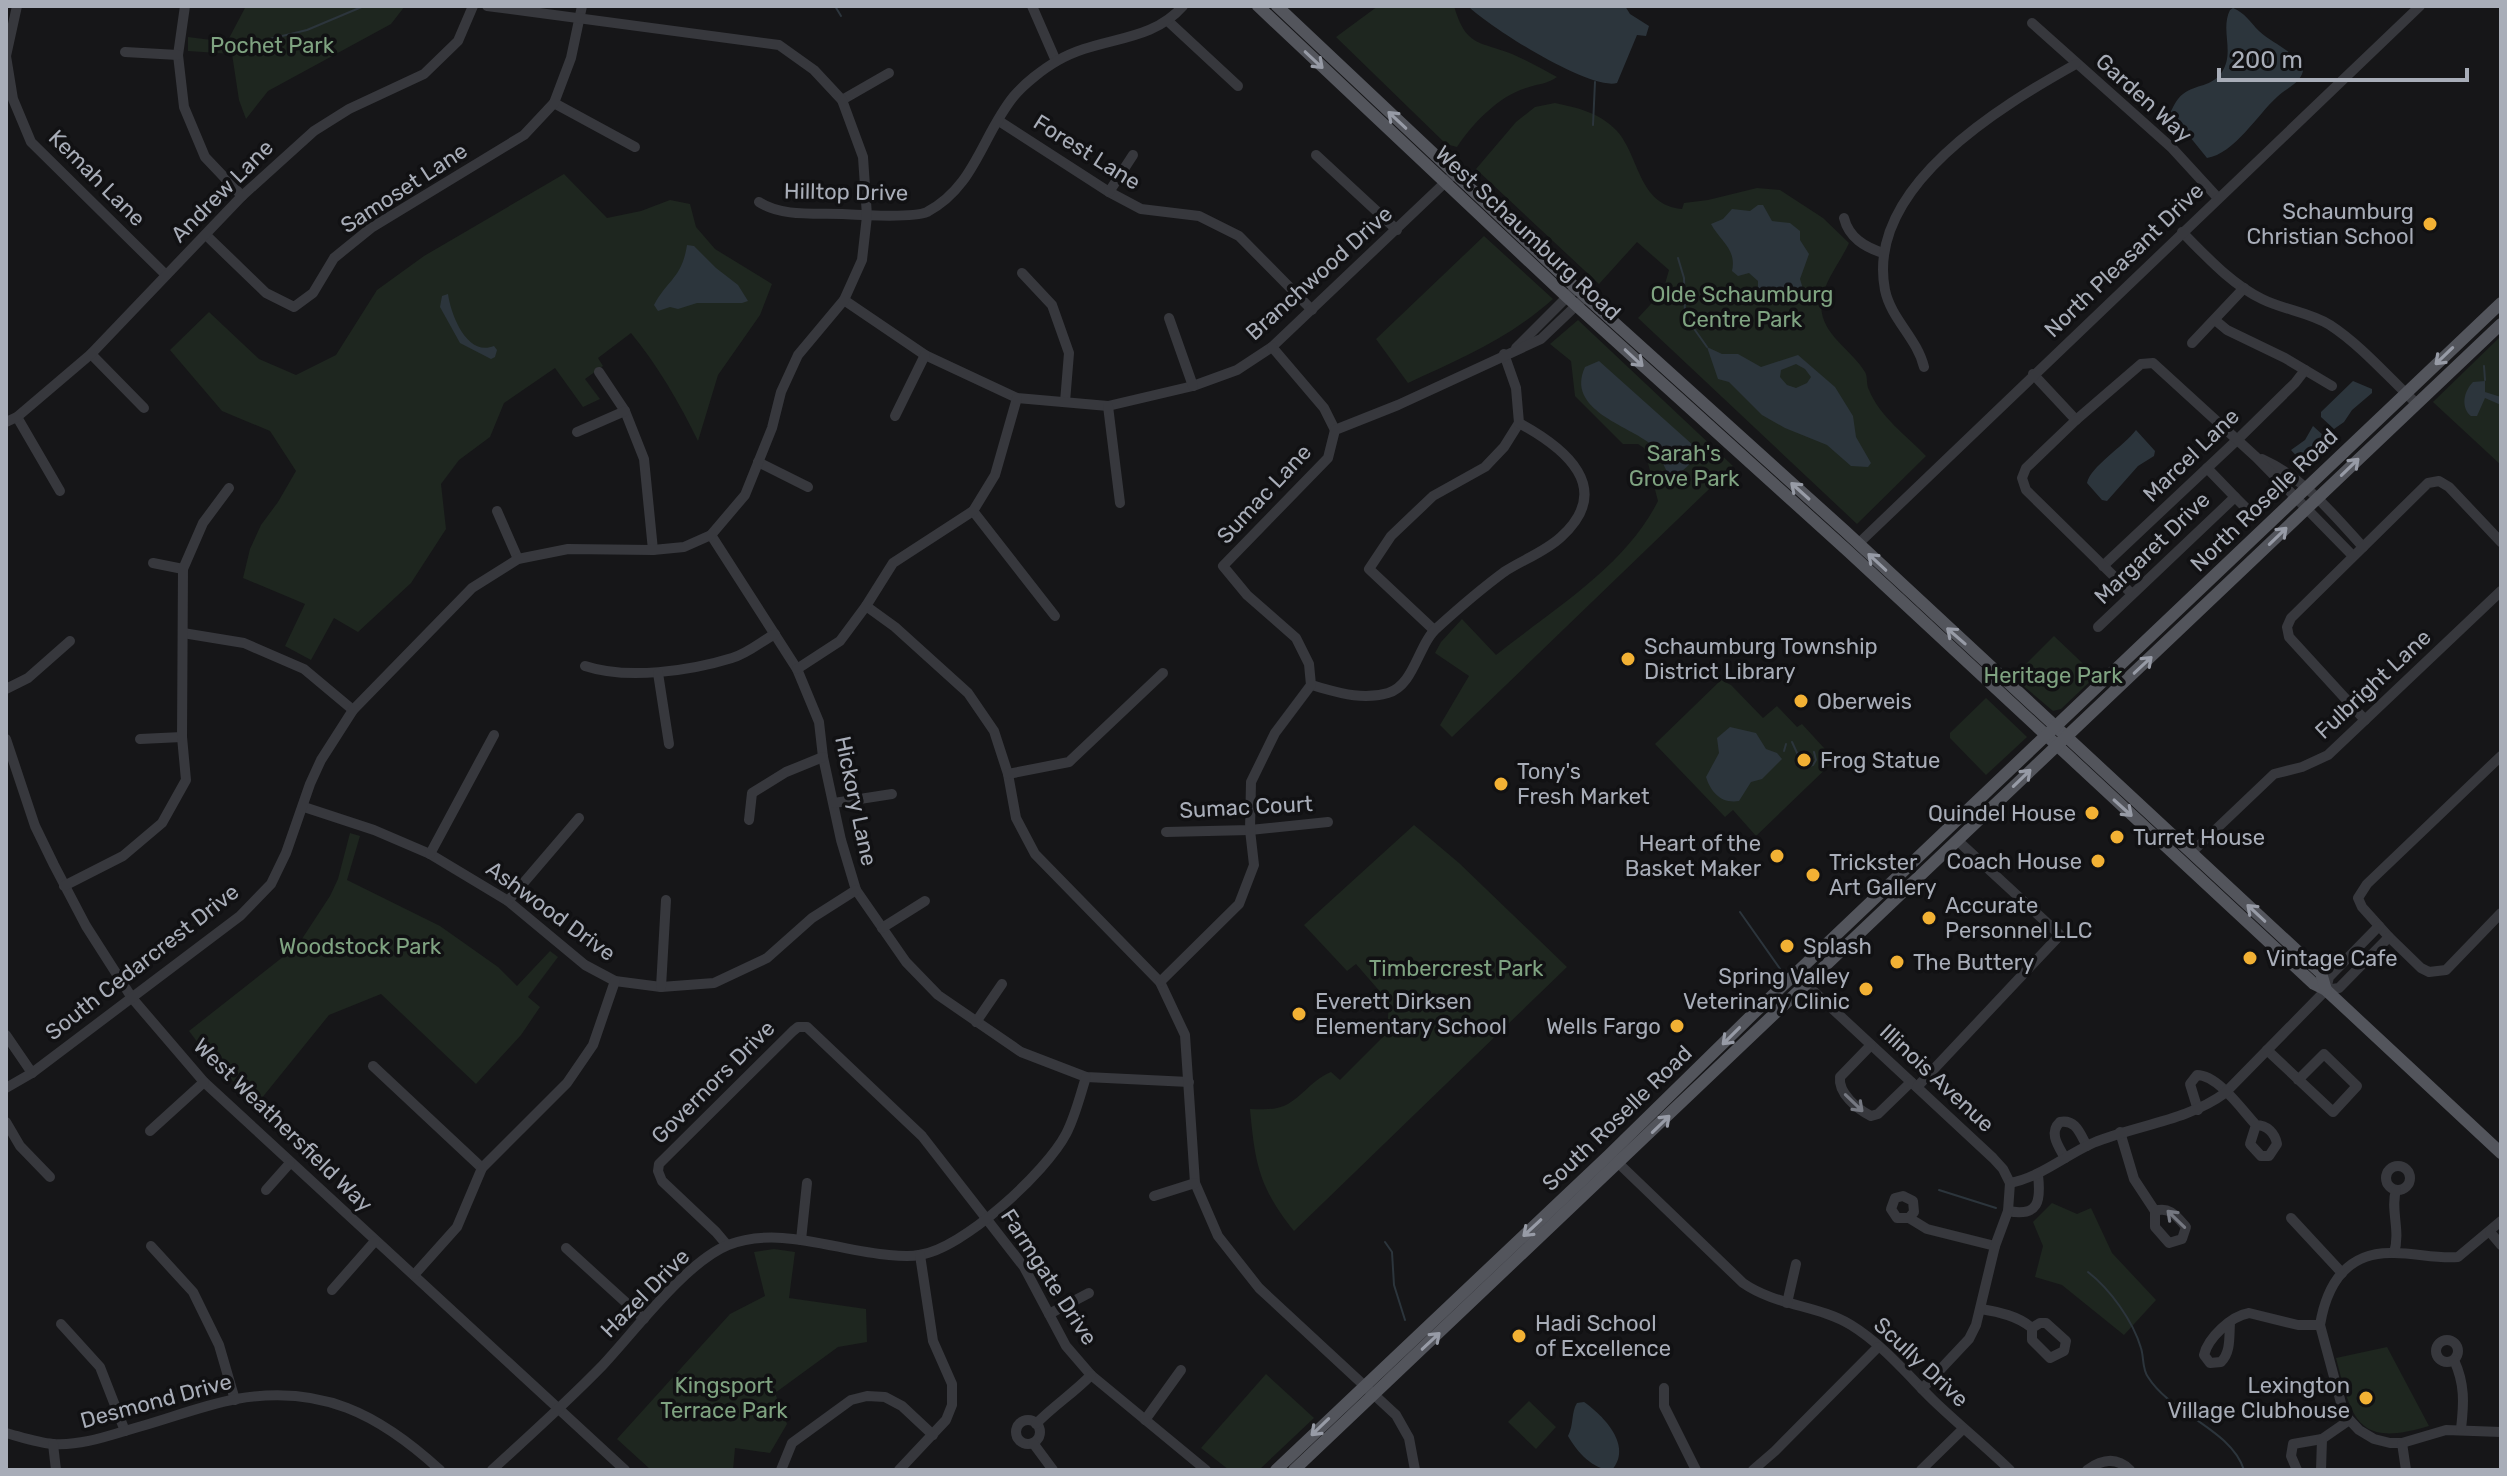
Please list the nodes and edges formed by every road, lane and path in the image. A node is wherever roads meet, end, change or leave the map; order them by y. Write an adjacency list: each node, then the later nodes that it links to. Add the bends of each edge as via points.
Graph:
1 (17, 6): 15 (street, Kemah Lane)
2 (185, 6): 14 (street)
3 (473, 6): 28 (street, Andrew Lane, via 458,41 424,74 314,131)
4 (487, 6): 10 (street)
5 (1032, 6): 16 (street)
6 (1183, 6): 11 (street, Hilltop Drive)
7 (1258, 6): 26 (main road, West Schaumburg Road, one-way to 26)
8 (1277, 6): 26 (main road, West Schaumburg Road, one-way to 8)
9 (2420, 6): 29 (street, North Pleasant Drive)
10 (582, 12): 20 (street, via 779,45 814,70); 21 (street, Samoset Lane)
11 (1169, 22): 16 (street, Hilltop Drive); 19 (street)
12 (2032, 23): 17 (street, Garden Way)
13 (125, 52): 14 (street)
14 (178, 55): 28 (street, via 184,107 205,157)
15 (6, 56): 38 (street, Kemah Lane, via 13,99 31,142)
16 (1056, 61): 22 (street, Hilltop Drive, via 1015,96)
17 (2076, 64): 29 (street, Garden Way, via 2172,148); 36 (street, Garden Way, via 2014,99 1945,155 1901,209)
18 (889, 73): 20 (street)
19 (1238, 86)
20 (842, 100): 31 (street, via 863,157)
21 (554, 103): 23 (street); 35 (street, Samoset Lane, via 524,135 371,228 334,258 313,293 294,307 266,293)
22 (999, 121): 27 (street, Forest Lane); 31 (street, Hilltop Drive, via 962,185 925,213)
23 (635, 147)
24 (1133, 155): 27 (street)
25 (1316, 155): 33 (street)
26 (1449, 178): 33 (street, Branchwood Drive); 40 (main road, West Schaumburg Road)
27 (1109, 192): 43 (street, Forest Lane, via 1141,209 1199,216 1239,236)
28 (242, 196): 35 (street, Andrew Lane)
29 (2217, 197): 34 (street, North Pleasant Drive)
30 (759, 202): 31 (street, Hilltop Drive, via 772,211)
31 (867, 216): 41 (street, via 862,260)
32 (1844, 218): 36 (street, via 1853,236)
33 (1397, 230): 43 (street, Branchwood Drive)
34 (2182, 232): 39 (street); 55 (street, North Pleasant Drive)
35 (207, 236): 38 (street, Andrew Lane)
36 (1883, 253): 52 (street, Garden Way, via 1886,294)
37 (1022, 273): 60 (street, via 1052,305 1069,353)
38 (166, 275): 50 (street, Andrew Lane)
39 (2244, 288): 45 (street); 58 (street, via 2334,328)
40 (1576, 297): 49 (street, Sumac Lane); 89 (main road, West Schaumburg Road, one-way to 40); 114 (main road, West Schaumburg Road, one-way to 114, via 1856,559)
41 (844, 300): 51 (street, Branchwood Drive); 73 (street, via 798,355)
42 (2501, 303): 58 (main road, North Roselle Road, one-way to 58)
43 (1312, 310): 48 (street, Branchwood Drive)
44 (1169, 318): 56 (street)
45 (2215, 320): 47 (street); 53 (street)
46 (2501, 324): 61 (main road, North Roselle Road)
47 (2192, 343)
48 (1272, 347): 56 (street, Branchwood Drive, via 1237,370); 69 (street, via 1324,408)
49 (1510, 352): 68 (street); 69 (street, Sumac Lane)
50 (91, 354): 63 (street); 66 (street, Andrew Lane)
51 (925, 355): 59 (street, Branchwood Drive); 65 (street)
52 (1924, 367)
53 (2305, 370): 57 (street); 71 (street, Marcel Lane)
54 (599, 372): 64 (street)
55 (2033, 374): 67 (street); 89 (street, North Pleasant Drive)
56 (1193, 386): 62 (street, Branchwood Drive)
57 (2332, 386)
58 (2406, 393): 61 (street); 76 (main road, North Roselle Road)
59 (1017, 398): 60 (street, Branchwood Drive); 85 (street, via 995,475)
60 (1065, 402): 62 (street, Branchwood Drive)
61 (2417, 404): 81 (main road, North Roselle Road, one-way to 61)
62 (1108, 406): 82 (street)
63 (144, 408)
64 (625, 411): 70 (street); 91 (street, via 644,459)
65 (895, 416)
66 (11, 419): 78 (street)
67 (2076, 420): 71 (street, via 2141,364 2153,363); 95 (street, via 2023,472 2022,483)
68 (1519, 423): 102 (street, via 1485,467 1433,496 1391,536 1369,569); 102 (street, via 1572,460 1585,491 1579,514 1560,537 1503,573)
69 (1335, 430): 110 (street, Sumac Lane, via 1328,458 1223,566 1296,638 1309,664)
70 (577, 432)
71 (2237, 440): 72 (street); 74 (street, Marcel Lane)
72 (2256, 457): 76 (street); 80 (street)
73 (758, 462): 75 (street); 87 (street, via 745,495)
74 (2207, 468): 79 (street, Margaret Drive); 95 (street, Marcel Lane)
75 (808, 487)
76 (2306, 487): 80 (main road, North Roselle Road); 81 (street)
77 (229, 488): 96 (street, via 203,523)
78 (60, 491)
79 (2235, 497): 86 (street, Margaret Drive); 98 (street, Margaret Drive)
80 (2295, 497): 83 (street); 114 (main road, North Roselle Road)
81 (2317, 498): 83 (main road, North Roselle Road); 90 (street)
82 (1120, 503)
83 (2307, 508): 92 (street); 119 (main road, North Roselle Road, one-way to 83)
84 (497, 511): 93 (street)
85 (973, 511): 99 (street, via 893,563); 100 (street)
86 (2252, 514)
87 (711, 535): 91 (street, South Cedarcrest Drive, via 684,547); 104 (street, Hickory Lane)
88 (2501, 542): 90 (street, via 2439,481 2428,483)
89 (1858, 544): 114 (main road, West Schaumburg Road, one-way to 89)
90 (2363, 547): 92 (street)
91 (653, 550): 93 (street, South Cedarcrest Drive, via 568,549)
92 (2353, 556): 113 (street, via 2287,627 2289,637)
93 (518, 559): 112 (street, South Cedarcrest Drive, via 472,588)
94 (153, 563): 96 (street)
95 (2103, 566): 98 (street)
96 (183, 569): 103 (street)
97 (2501, 591): 113 (street, Fulbright Lane)
98 (2132, 594): 101 (street, Margaret Drive)
99 (866, 606): 107 (street, via 840,641); 123 (street, via 968,693 994,731)
100 (1055, 616)
101 (2098, 627)
102 (1434, 630): 110 (street, via 1408,676 1391,693 1357,698)
103 (183, 633): 112 (street, via 244,643 304,669); 116 (street)
104 (775, 634): 107 (street, Hickory Lane); 108 (street, via 734,658)
105 (70, 641): 111 (street, via 28,678)
106 (585, 666): 108 (street, via 608,673)
107 (797, 669): 122 (street, Hickory Lane, via 819,722)
108 (658, 673): 120 (street)
109 (1163, 673): 123 (street, via 1069,762)
110 (1311, 685): 130 (street, via 1275,733 1251,782)
111 (6, 689)
112 (353, 710): 126 (street, South Cedarcrest Drive, via 321,760)
113 (2365, 720): 133 (street, Fulbright Lane, via 2328,755 2274,774)
114 (2050, 731): 119 (main road, West Schaumburg Road); 144 (main road, South Roselle Road)
115 (494, 735): 134 (street)
116 (182, 737): 118 (street); 135 (street, via 186,780 162,823 123,856)
117 (6, 739): 135 (street, West Weathersfield Way, via 35,826)
118 (140, 739)
119 (2061, 741): 132 (main road, South Roselle Road, one-way to 119); 133 (main road); 150 (main road, one-way to 150)
120 (669, 744)
121 (2501, 756): 141 (street, via 2361,890 2362,907)
122 (823, 757): 125 (street, Hickory Lane); 128 (street, via 752,793)
123 (1008, 774): 146 (street, via 1016,818 1035,854)
124 (892, 794): 125 (street)
125 (834, 803): 136 (street, Hickory Lane)
126 (304, 807): 134 (street, Ashwood Drive); 151 (street, South Cedarcrest Drive, via 271,884 240,916)
127 (579, 818): 138 (street)
128 (749, 820)
129 (1328, 822): 130 (street, Sumac Court)
130 (1250, 830): 131 (street, Sumac Court); 146 (street, via 1254,865 1239,904)
131 (1166, 832)
132 (1957, 840): 148 (main road, South Roselle Road); 163 (street, via 2060,935)
133 (2191, 853): 150 (main road, one-way to 133, via 2321,973)
134 (430, 854): 138 (street, Ashwood Drive)
135 (64, 886): 151 (street, West Weathersfield Way)
136 (856, 890): 142 (street, Hickory Lane); 149 (street, Ashwood Drive, via 812,918 767,958 714,983)
137 (666, 900): 149 (street)
138 (508, 901): 145 (street, Ashwood Drive, via 585,965)
139 (925, 901): 142 (street)
140 (2501, 913): 143 (street, via 2446,970 2421,968)
141 (2379, 926): 143 (street); 150 (street, via 2329,977)
142 (882, 928): 152 (street, Hickory Lane, via 938,995)
143 (2389, 937): 150 (street, via 2339,988)
144 (1795, 974): 148 (street, Illinois Avenue); 174 (main road, South Roselle Road, one-way to 174)
145 (615, 981): 149 (street, Ashwood Drive); 176 (street, via 593,1045 567,1083)
146 (1160, 982): 162 (street, via 1185,1035)
147 (1002, 984): 152 (street)
148 (1805, 984): 155 (street, Illinois Avenue); 174 (main road, South Roselle Road, one-way to 148)
149 (661, 987)
150 (2326, 990): 156 (street); 172 (main road)
151 (132, 998): 158 (street, South Cedarcrest Drive); 161 (street, West Weathersfield Way)
152 (976, 1022): 159 (street, Hickory Lane, via 1021,1052)
153 (802, 1026): 187 (street, Farmgate Drive, via 922,1136); 194 (street, Governors Drive, via 661,1161 662,1181)
154 (6, 1035): 158 (street)
155 (1871, 1045): 163 (street, Illinois Avenue); 163 (street, one-way to 163, via 1839,1084 1863,1112 1878,1114)
156 (2267, 1050): 160 (street); 165 (street)
157 (373, 1066): 176 (street)
158 (32, 1073): 164 (street, South Cedarcrest Drive)
159 (1086, 1077): 162 (street, Hickory Lane); 187 (street, via 1066,1134 1043,1167)
160 (2298, 1080): 160 (street, via 2333,1112 2357,1086 2324,1054)
161 (204, 1082): 169 (street); 175 (street, West Weathersfield Way)
162 (1189, 1082): 180 (street)
163 (1914, 1085): 181 (street, Illinois Avenue, via 1993,1158)
164 (6, 1088)
165 (2225, 1093): 166 (street); 166 (street, via 2209,1077 2197,1075 2190,1084); 168 (street)
166 (2198, 1110): 170 (street)
167 (6, 1122): 178 (street, via 20,1146)
168 (2256, 1125)
169 (150, 1131)
170 (2120, 1132): 171 (street); 186 (street, via 2134,1179)
171 (2087, 1146): 173 (street); 173 (street, via 2076,1126 2060,1122 2055,1138)
172 (2501, 1153)
173 (2065, 1158): 177 (street)
174 (1614, 1160): 206 (street, Scully Drive, via 1743,1283); 219 (main road, South Roselle Road)
175 (290, 1163): 182 (street); 193 (street, West Weathersfield Way)
176 (482, 1168): 203 (street, via 457,1227)
177 (2038, 1175): 181 (street); 185 (street, via 2040,1199 2034,1209)
178 (50, 1177)
179 (807, 1183): 192 (street)
180 (1195, 1183): 184 (street); 219 (street, via 1218,1236 1259,1288)
181 (2010, 1183): 185 (street)
182 (266, 1190)
183 (2396, 1190): 199 (street)
184 (1154, 1196)
185 (2008, 1211): 197 (street)
186 (2155, 1211)
187 (988, 1217): 200 (street, via 942,1248); 208 (street, Farmgate Drive)
188 (1909, 1218): 197 (street, via 1927,1229)
189 (2291, 1218): 202 (street)
190 (2501, 1221): 191 (street)
191 (2490, 1232): 195 (street); 199 (street, via 2458,1257)
192 (801, 1240): 194 (street, Hazel Drive, via 768,1238); 200 (street, Hazel Drive, via 888,1255)
193 (375, 1241): 203 (street, West Weathersfield Way); 204 (street)
194 (727, 1245): 209 (street, Hazel Drive, via 690,1270)
195 (2501, 1245)
196 (151, 1246): 221 (street, via 193,1292 219,1345)
197 (1995, 1246): 207 (street)
198 (566, 1248): 209 (street)
199 (2394, 1253): 202 (street, via 2362,1257)
200 (920, 1255): 231 (street, via 933,1341 952,1384 952,1405)
201 (1796, 1264): 206 (street)
202 (2342, 1273): 212 (street)
203 (414, 1275): 222 (street, West Weathersfield Way)
204 (332, 1290)
205 (1089, 1293): 208 (street)
206 (1787, 1303): 214 (street, Scully Drive, via 1835,1317)
207 (1981, 1309): 213 (street); 220 (street, via 1969,1339)
208 (1049, 1314): 217 (street, Farmgate Drive, via 1066,1346)
209 (644, 1319): 222 (street, Hazel Drive)
210 (2230, 1323): 212 (street, via 2249,1313)
211 (61, 1324): 228 (street, via 100,1367)
212 (2320, 1325): 224 (street)
213 (2032, 1328)
214 (1878, 1347): 220 (street, Scully Drive); 248 (street)
215 (2454, 1360): 227 (street, via 2464,1393)
216 (1181, 1370): 223 (street)
217 (1091, 1375): 223 (street, Farmgate Drive); 225 (street)
218 (1664, 1388): 247 (street, via 1664,1406)
219 (1369, 1389): 244 (main road, South Roselle Road, one-way to 244); 245 (main road, South Roselle Road); 246 (street, via 1396,1415 1409,1438)
220 (1922, 1389): 226 (street, Scully Drive)
221 (235, 1400): 228 (street, Desmond Drive); 237 (street, Desmond Drive, via 315,1397 352,1409 387,1427)
222 (558, 1408): 238 (street, Hazel Drive); 239 (street, West Weathersfield Way)
223 (1145, 1420): 243 (street, Farmgate Drive)
224 (2348, 1421): 232 (street); 234 (street, via 2374,1439)
225 (1036, 1424): 233 (street, via 1039,1434); 233 (street, via 1025,1421 1017,1428 1019,1439)
226 (1963, 1429): 249 (street); 250 (street, Scully Drive)
227 (2461, 1429): 229 (street); 234 (street)
228 (125, 1431): 235 (street, Desmond Drive, via 87,1442)
229 (2501, 1432)
230 (6, 1433): 235 (street, Desmond Drive)
231 (933, 1435): 240 (street, via 902,1406 867,1396 851,1400 792,1443); 241 (street)
232 (2322, 1439): 253 (street, via 2293,1444); 254 (street)
233 (1033, 1443): 242 (street)
234 (2402, 1443): 255 (street)
235 (53, 1444): 236 (street)
236 (56, 1470)
237 (440, 1470)
238 (492, 1470)
239 (625, 1470)
240 (781, 1470)
241 (899, 1470)
242 (1053, 1470)
243 (1206, 1470)
244 (1276, 1470)
245 (1294, 1470)
246 (1415, 1470)
247 (1696, 1470)
248 (1753, 1470)
249 (1921, 1470)
250 (2010, 1470)
251 (2087, 1470): 252 (street, via 2118,1461)
252 (2130, 1470)
253 (2297, 1470)
254 (2321, 1470)
255 (2406, 1470)

